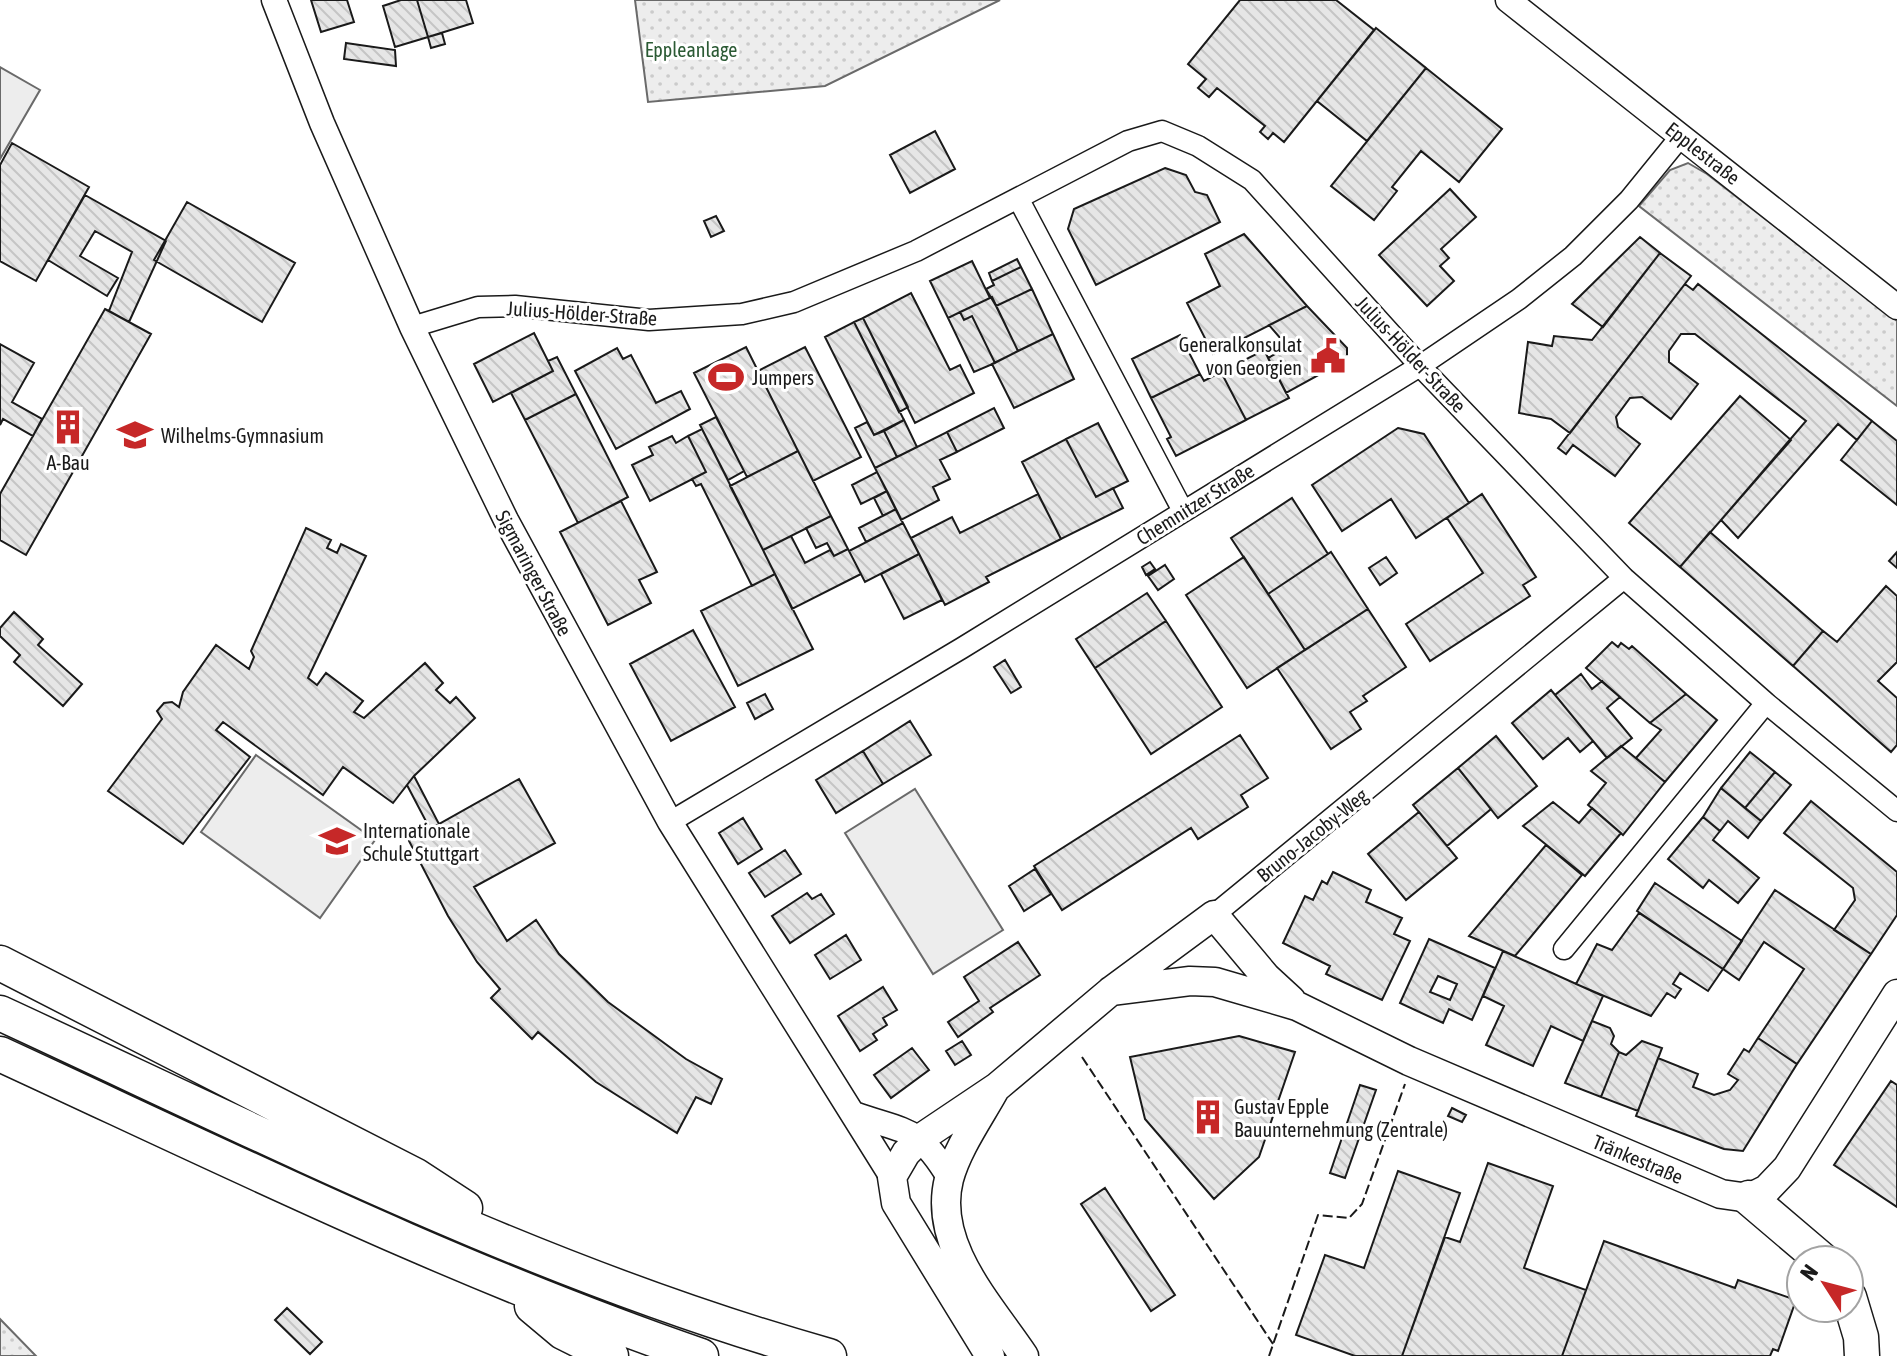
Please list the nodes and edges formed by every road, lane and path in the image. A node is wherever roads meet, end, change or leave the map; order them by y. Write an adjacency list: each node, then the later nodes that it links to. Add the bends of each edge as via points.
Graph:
1 (274, 0): 6 (street, Sigmaringer Straße)
2 (1508, 0): 3 (street, Epplestraße)
3 (1681, 136): 5 (street, Epplestraße); 7 (street, Chemnitzer Straße, via 1629,200 1573,256)
4 (1018, 198): 6 (street, Julius-Hölder-Straße, via 916,251 794,302 742,314 649,320 478,307); 7 (street, Julius-Hölder-Straße, via 1128,141 1162,131 1198,146 1252,180); 8 (street)
5 (1897, 307)
6 (412, 327): 12 (street, Sigmaringer Straße, via 513,534)
7 (1420, 366): 8 (street, Chemnitzer Straße); 9 (street, Julius-Hölder-Straße)
8 (1183, 511): 12 (street, Chemnitzer Straße)
9 (1624, 578): 10 (street, Julius-Hölder-Straße); 13 (street, Bruno-Jacoby-Weg)
10 (1766, 703): 11 (street, Julius-Hölder-Straße); 14 (street)
11 (1897, 811)
12 (670, 822): 22 (street, Sigmaringer Straße)
13 (1214, 915): 16 (main road, Bruno-Jacoby-Weg); 18 (main road, Tränkestraße)
14 (1564, 949)
15 (0, 963): 24 (highway, via 307,1121)
16 (1111, 991): 18 (main road, Tränkestraße, via 1215,982); 21 (main road, Bruno-Jacoby-Weg)
17 (1897, 994): 27 (main road, via 1787,1168 1767,1189)
18 (1297, 1006): 27 (main road, Tränkestraße, via 1409,1061 1596,1141 1721,1194)
19 (0, 1013): 24 (highway, via 284,1147)
20 (0, 1054): 29 (highway, via 304,1198)
21 (997, 1087): 23 (main road, Bruno-Jacoby-Weg); 26 (main road, Bruno-Jacoby-Weg)
22 (854, 1114): 23 (street); 25 (street, Sigmaringer Straße)
23 (921, 1138): 25 (main road, Bruno-Jacoby-Weg); 26 (street)
24 (336, 1154): 33 (highway, via 416,1176 536,1255)
25 (892, 1177): 34 (main road, Sigmaringer Straße, via 896,1203 914,1237)
26 (949, 1177): 35 (main road, via 945,1206 950,1238)
27 (1749, 1198): 28 (highway)
28 (1803, 1244)
29 (503, 1283): 31 (highway, via 563,1332); 32 (highway)
30 (1857, 1324): 36 (highway)
31 (611, 1356)
32 (701, 1356)
33 (829, 1356)
34 (990, 1356)
35 (1024, 1356)
36 (1862, 1356)

